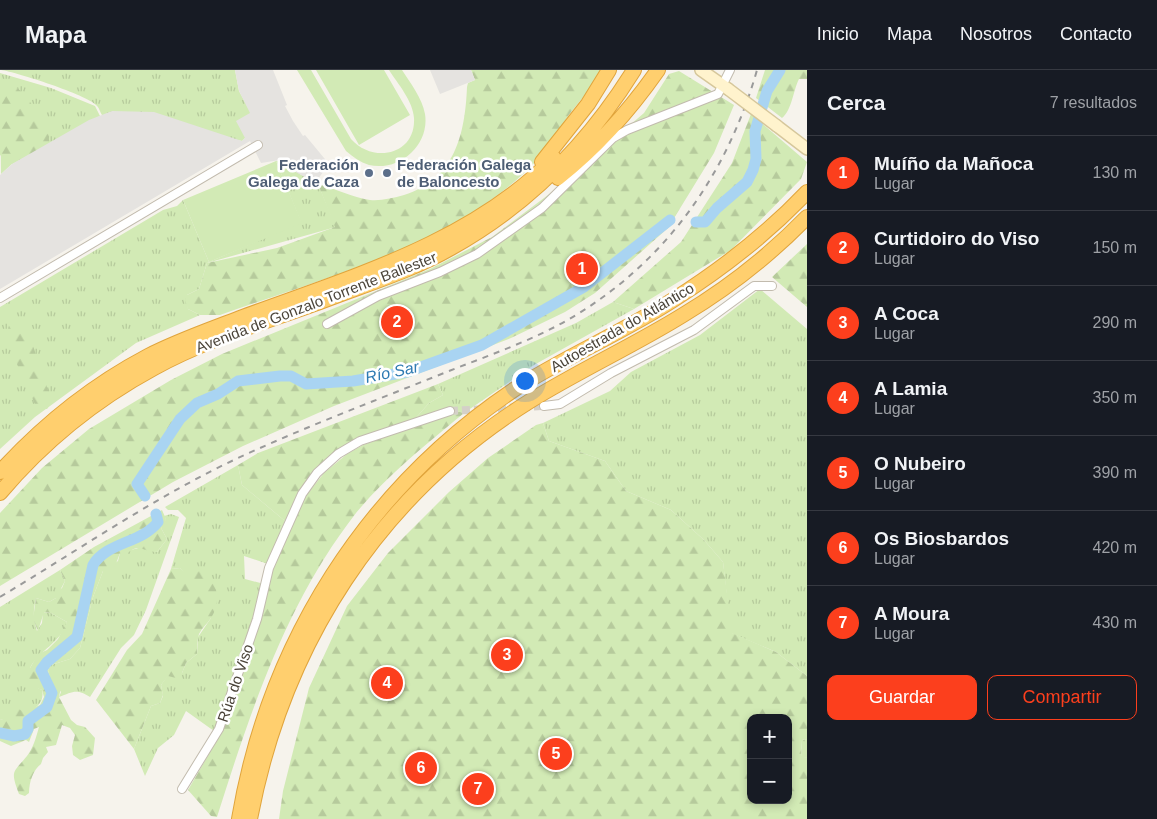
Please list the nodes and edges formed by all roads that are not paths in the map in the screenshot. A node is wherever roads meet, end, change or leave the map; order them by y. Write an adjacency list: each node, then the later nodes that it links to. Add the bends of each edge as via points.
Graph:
1 (609, 70): 12 (highway, via 557,144)
2 (623, 70): 12 (highway, Avenida de Gonzalo Torrente Ballester, via 570,142)
3 (634, 70): 10 (highway, Avenida de Gonzalo Torrente Ballester, via 595,127)
4 (658, 70): 10 (highway, via 630,107 574,165 550,185)
5 (730, 70): 7 (street)
6 (703, 71): 7 (street)
7 (725, 87): 9 (street, bridge); 16 (street, via 718,94 612,138 542,208 477,254 378,296)
8 (258, 144): 15 (street)
9 (807, 149)
10 (535, 189): 20 (highway, Avenida de Gonzalo Torrente Ballester, via 490,224 414,267 216,340 155,367 86,409 28,459)
11 (807, 192): 22 (highway, Autoestrada do Atlántico, via 740,254 673,300 569,357 473,419 389,497 331,577 278,676 254,749)
12 (511, 196): 19 (highway, Avenida de Gonzalo Torrente Ballester, via 464,227 413,253 149,356 78,400 20,450)
13 (807, 218): 23 (highway, Autoestrada do Atlántico, via 724,289 684,315 528,402 485,433 441,470 375,538 342,583 290,680 275,721)
14 (772, 286): 17 (street, via 754,286 694,330 560,404)
15 (0, 298)
16 (327, 324)
17 (544, 406)
18 (450, 411): 21 (street, Rúa do Viso, via 360,441 338,454 317,473 302,494 269,568 257,619 223,720)
19 (0, 472)
20 (0, 493)
21 (182, 789)
22 (239, 819)
23 (250, 819)

